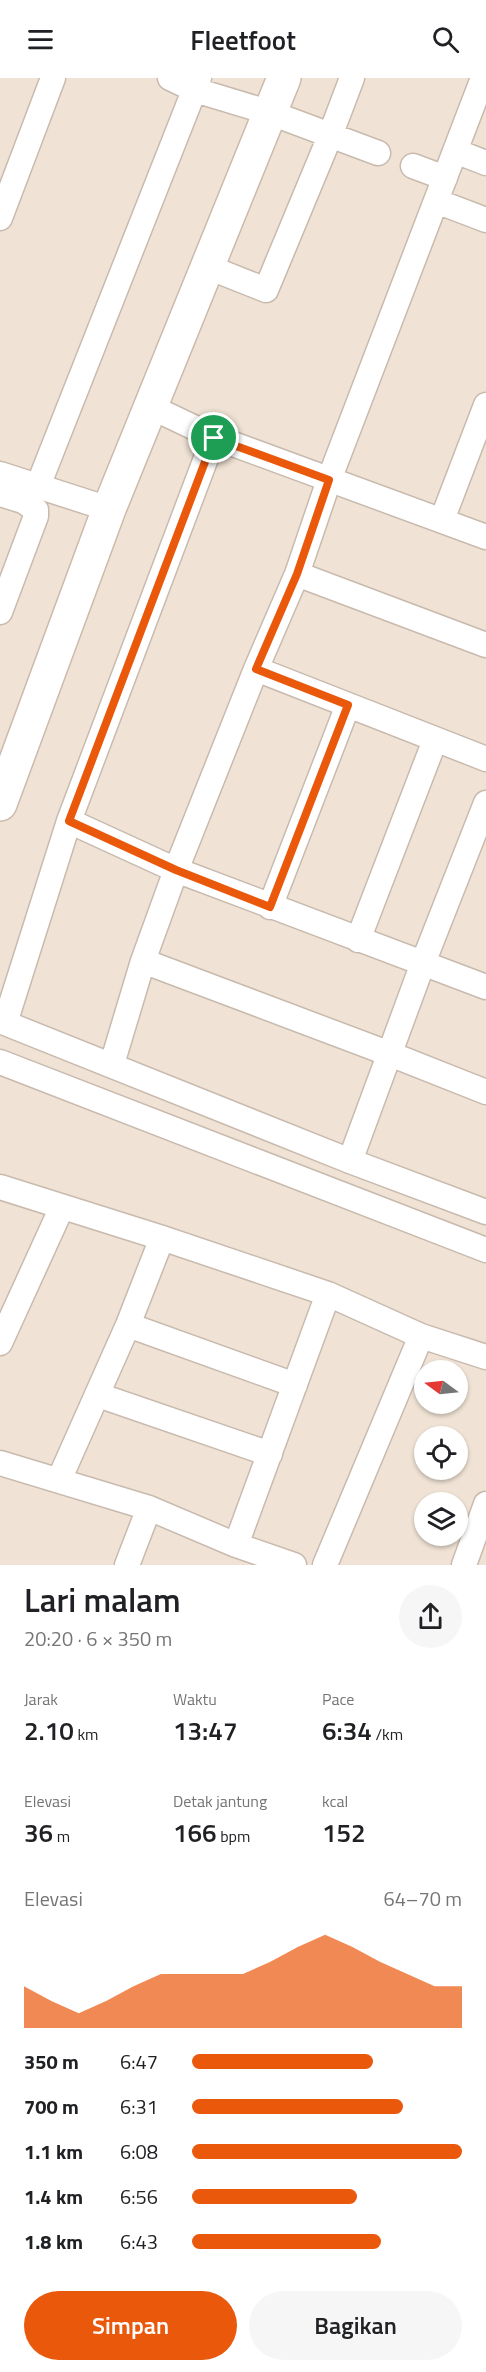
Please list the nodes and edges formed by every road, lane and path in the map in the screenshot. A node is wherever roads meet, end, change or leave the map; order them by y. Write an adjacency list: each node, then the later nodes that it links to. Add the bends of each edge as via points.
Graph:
1 (52, 78): 15 (street)
2 (170, 78): 6 (street)
3 (284, 78): 7 (street)
4 (352, 78): 8 (street)
5 (483, 78): 9 (street)
6 (197, 84): 7 (street); 23 (street)
7 (271, 113): 8 (street); 17 (street)
8 (330, 136): 10 (street); 17 (street, via 266,290)
9 (455, 151): 11 (street); 13 (street)
10 (378, 153)
11 (486, 163)
12 (413, 166): 13 (street)
13 (445, 178): 14 (street)
14 (436, 201): 16 (street); 22 (street)
15 (0, 218)
16 (486, 220)
17 (208, 267): 19 (street)
18 (486, 405): 26 (street)
19 (151, 407): 20 (street); 25 (street)
20 (214, 438): 22 (street); 37 (street)
21 (0, 474): 23 (street)
22 (329, 480): 26 (street); 28 (street)
23 (38, 486): 25 (street)
24 (0, 494): 29 (street, via 36,510)
25 (110, 509): 36 (street)
26 (442, 520): 27 (street)
27 (486, 537)
28 (297, 574): 30 (street); 31 (street)
29 (0, 612)
30 (486, 645)
31 (256, 669): 32 (street); 38 (street)
32 (348, 705): 33 (street); 39 (street)
33 (435, 740): 34 (street); 40 (street)
34 (486, 759)
35 (486, 803): 42 (street)
36 (0, 804)
37 (69, 821): 38 (street); 44 (street)
38 (176, 870): 39 (street); 41 (street)
39 (270, 907): 40 (street)
40 (358, 940): 42 (street)
41 (142, 961): 45 (street); 47 (street)
42 (423, 963): 43 (street); 45 (street)
43 (486, 987)
44 (2, 1022): 47 (street)
45 (390, 1054): 48 (street); 49 (street)
46 (0, 1062): 54 (street)
47 (112, 1064): 49 (street)
48 (486, 1092)
49 (350, 1161): 52 (street)
50 (0, 1187): 51 (street)
51 (62, 1206): 53 (street); 58 (street)
52 (486, 1212)
53 (162, 1238): 55 (street); 56 (street)
54 (486, 1250)
55 (328, 1294): 57 (street); 60 (street)
56 (128, 1325): 60 (street); 61 (street)
57 (421, 1336): 59 (street); 70 (street)
58 (0, 1342)
59 (486, 1357)
60 (295, 1385): 62 (street)
61 (98, 1395): 62 (street); 64 (street)
62 (270, 1454): 67 (street)
63 (0, 1463): 64 (street)
64 (59, 1480): 66 (street)
65 (486, 1504): 71 (street)
66 (149, 1508): 67 (street); 68 (street)
67 (236, 1545): 69 (street)
68 (127, 1565)
69 (294, 1565)
70 (326, 1565)
71 (464, 1565)

